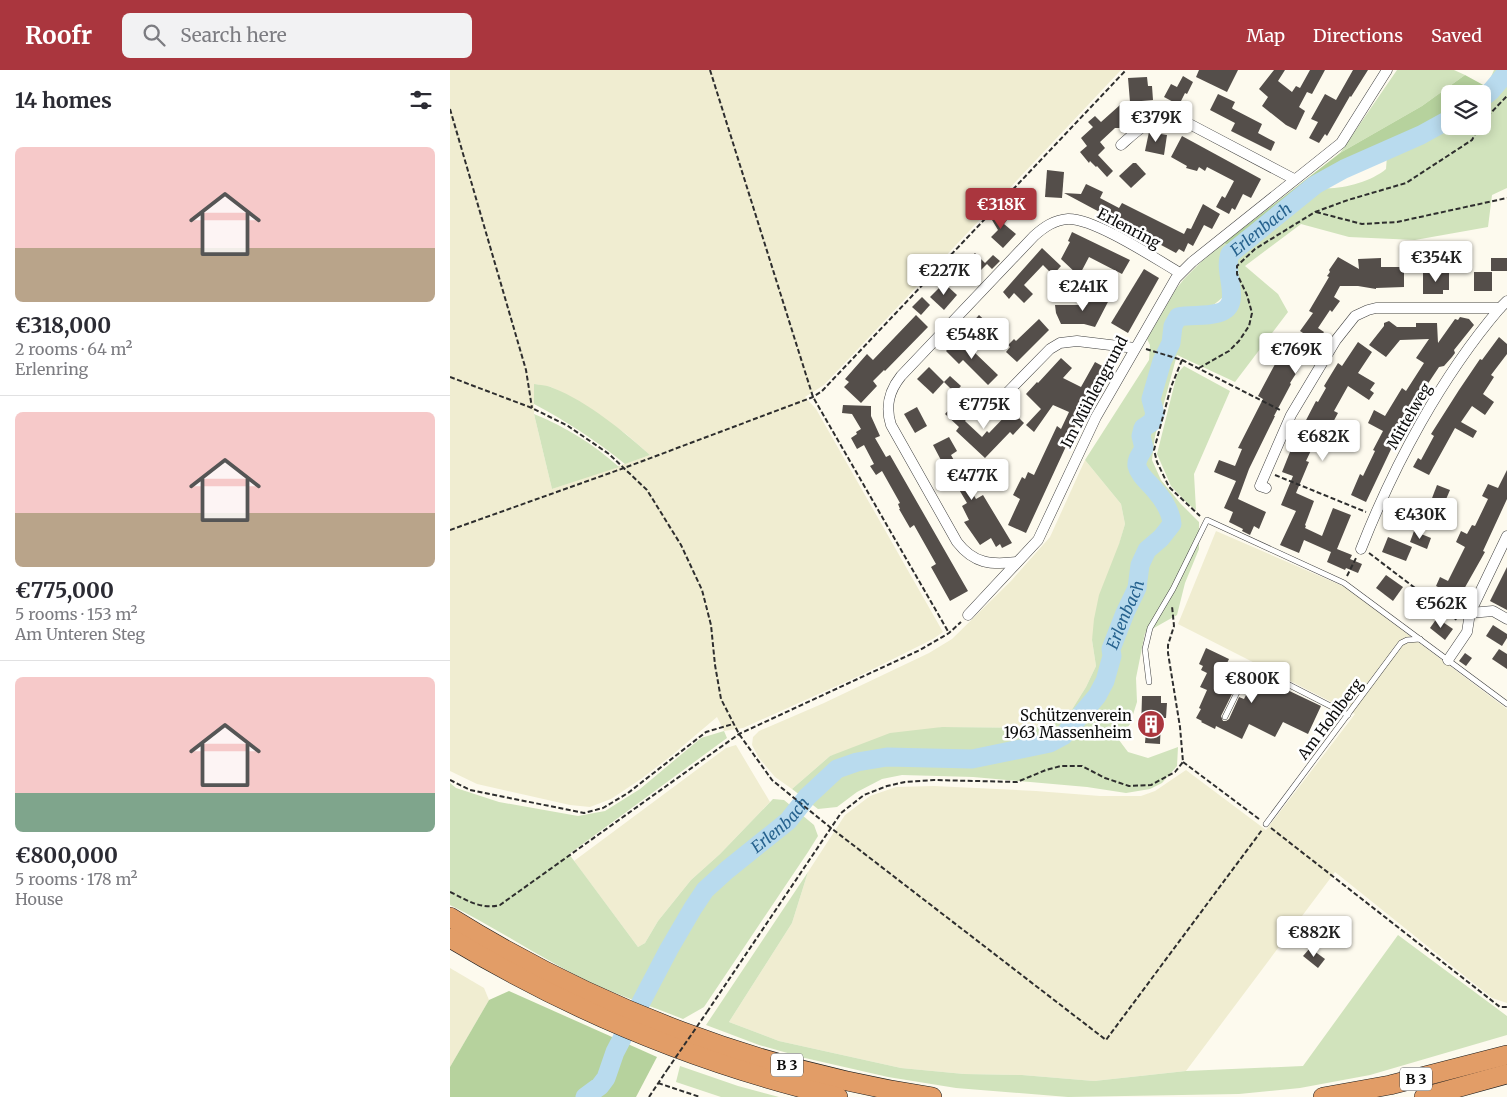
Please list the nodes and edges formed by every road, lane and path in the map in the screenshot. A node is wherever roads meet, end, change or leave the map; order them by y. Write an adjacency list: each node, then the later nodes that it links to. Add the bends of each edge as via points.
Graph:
1 (710, 70): 19 (path)
2 (1126, 70): 19 (path)
3 (1387, 70): 9 (street, Im Mühlengrund, via 1341,143)
4 (1507, 96): 6 (path)
5 (450, 109): 21 (path, via 526,370)
6 (1491, 113)
7 (1474, 135): 11 (path, via 1472,140 1406,183)
8 (1121, 145): 9 (street, via 1148,123 1165,118 1180,119)
9 (1294, 179): 12 (street, Im Mühlengrund)
10 (1507, 198): 11 (path, via 1397,222 1362,224)
11 (1315, 212): 17 (path, via 1256,249 1237,266 1252,313 1249,326 1229,351)
12 (1180, 273): 14 (street, Im Mühlengrund); 31 (street, Erlenring, via 1095,226 1070,219 1055,222 1034,236 892,388 888,406 890,425 957,542 966,553 980,560 1001,564)
13 (1504, 304): 22 (street, via 1376,308 1362,312 1350,321 1336,340); 26 (street, Mittelweg, via 1451,375 1426,415)
14 (1134, 348): 20 (street, via 1077,340 1060,344); 31 (street, Im Mühlengrund, via 1087,435 1043,532)
15 (1148, 350): 16 (path)
16 (1182, 360): 17 (path); 27 (path, via 1154,450 1169,487 1196,514)
17 (1199, 368): 22 (path)
18 (450, 377): 21 (path)
19 (813, 397): 23 (path); 38 (path)
20 (988, 407)
21 (532, 408): 23 (path, via 590,440)
22 (1291, 415): 24 (street)
23 (624, 468): 28 (path); 45 (path, via 647,490 681,545 702,590 711,625 721,699)
24 (1266, 472): 25 (street, via 1260,486); 26 (path)
25 (1266, 488)
26 (1374, 516): 30 (street, Mittelweg)
27 (1207, 520): 32 (lane); 33 (lane)
28 (450, 530)
29 (1507, 536): 34 (street)
30 (1361, 549): 32 (path); 37 (path)
31 (1017, 562): 35 (street, Im Mühlengrund)
32 (1344, 583): 39 (lane)
33 (1173, 589): 41 (lane, via 1147,638); 49 (path, via 1174,626 1168,653 1183,762 1175,772 1151,785 1128,786 1082,766 1061,766 1017,782 904,782 864,795 841,812)
34 (1470, 613): 36 (street, via 1493,611); 37 (street)
35 (968, 614): 38 (path)
36 (1507, 619)
37 (1467, 628): 40 (street)
38 (949, 633): 46 (path, via 920,650)
39 (1420, 639): 40 (lane); 43 (lane, Am Hohlberg, via 1401,643)
40 (1448, 660): 42 (lane)
41 (1149, 682)
42 (1507, 704)
43 (1348, 715): 44 (lane, via 1256,668 1249,668); 48 (lane, Am Hohlberg)
44 (1225, 717)
45 (734, 724): 46 (path); 47 (path, via 706,732 628,792 603,808 584,813 470,790)
46 (739, 734): 49 (path, via 772,780); 51 (path, via 500,905 475,905)
47 (450, 780)
48 (1266, 824): 49 (path, via 1106,1040)
49 (831, 828): 58 (path, bridge)
50 (1342, 884): 54 (path, via 1500,1007)
51 (450, 892)
52 (450, 917): 55 (highway, B 3)
53 (450, 938): 55 (highway, B 3, via 568,1003)
54 (1507, 1007)
55 (634, 1022): 61 (highway, B 3, via 719,1064); 62 (highway, B 3, via 856,1083)
56 (1507, 1055): 63 (highway, B 3, via 1390,1085)
57 (1507, 1074): 64 (highway, B 3)
58 (658, 1082): 59 (path); 60 (path)
59 (649, 1097)
60 (700, 1097)
61 (838, 1097)
62 (932, 1097)
63 (1323, 1097)
64 (1424, 1097)

